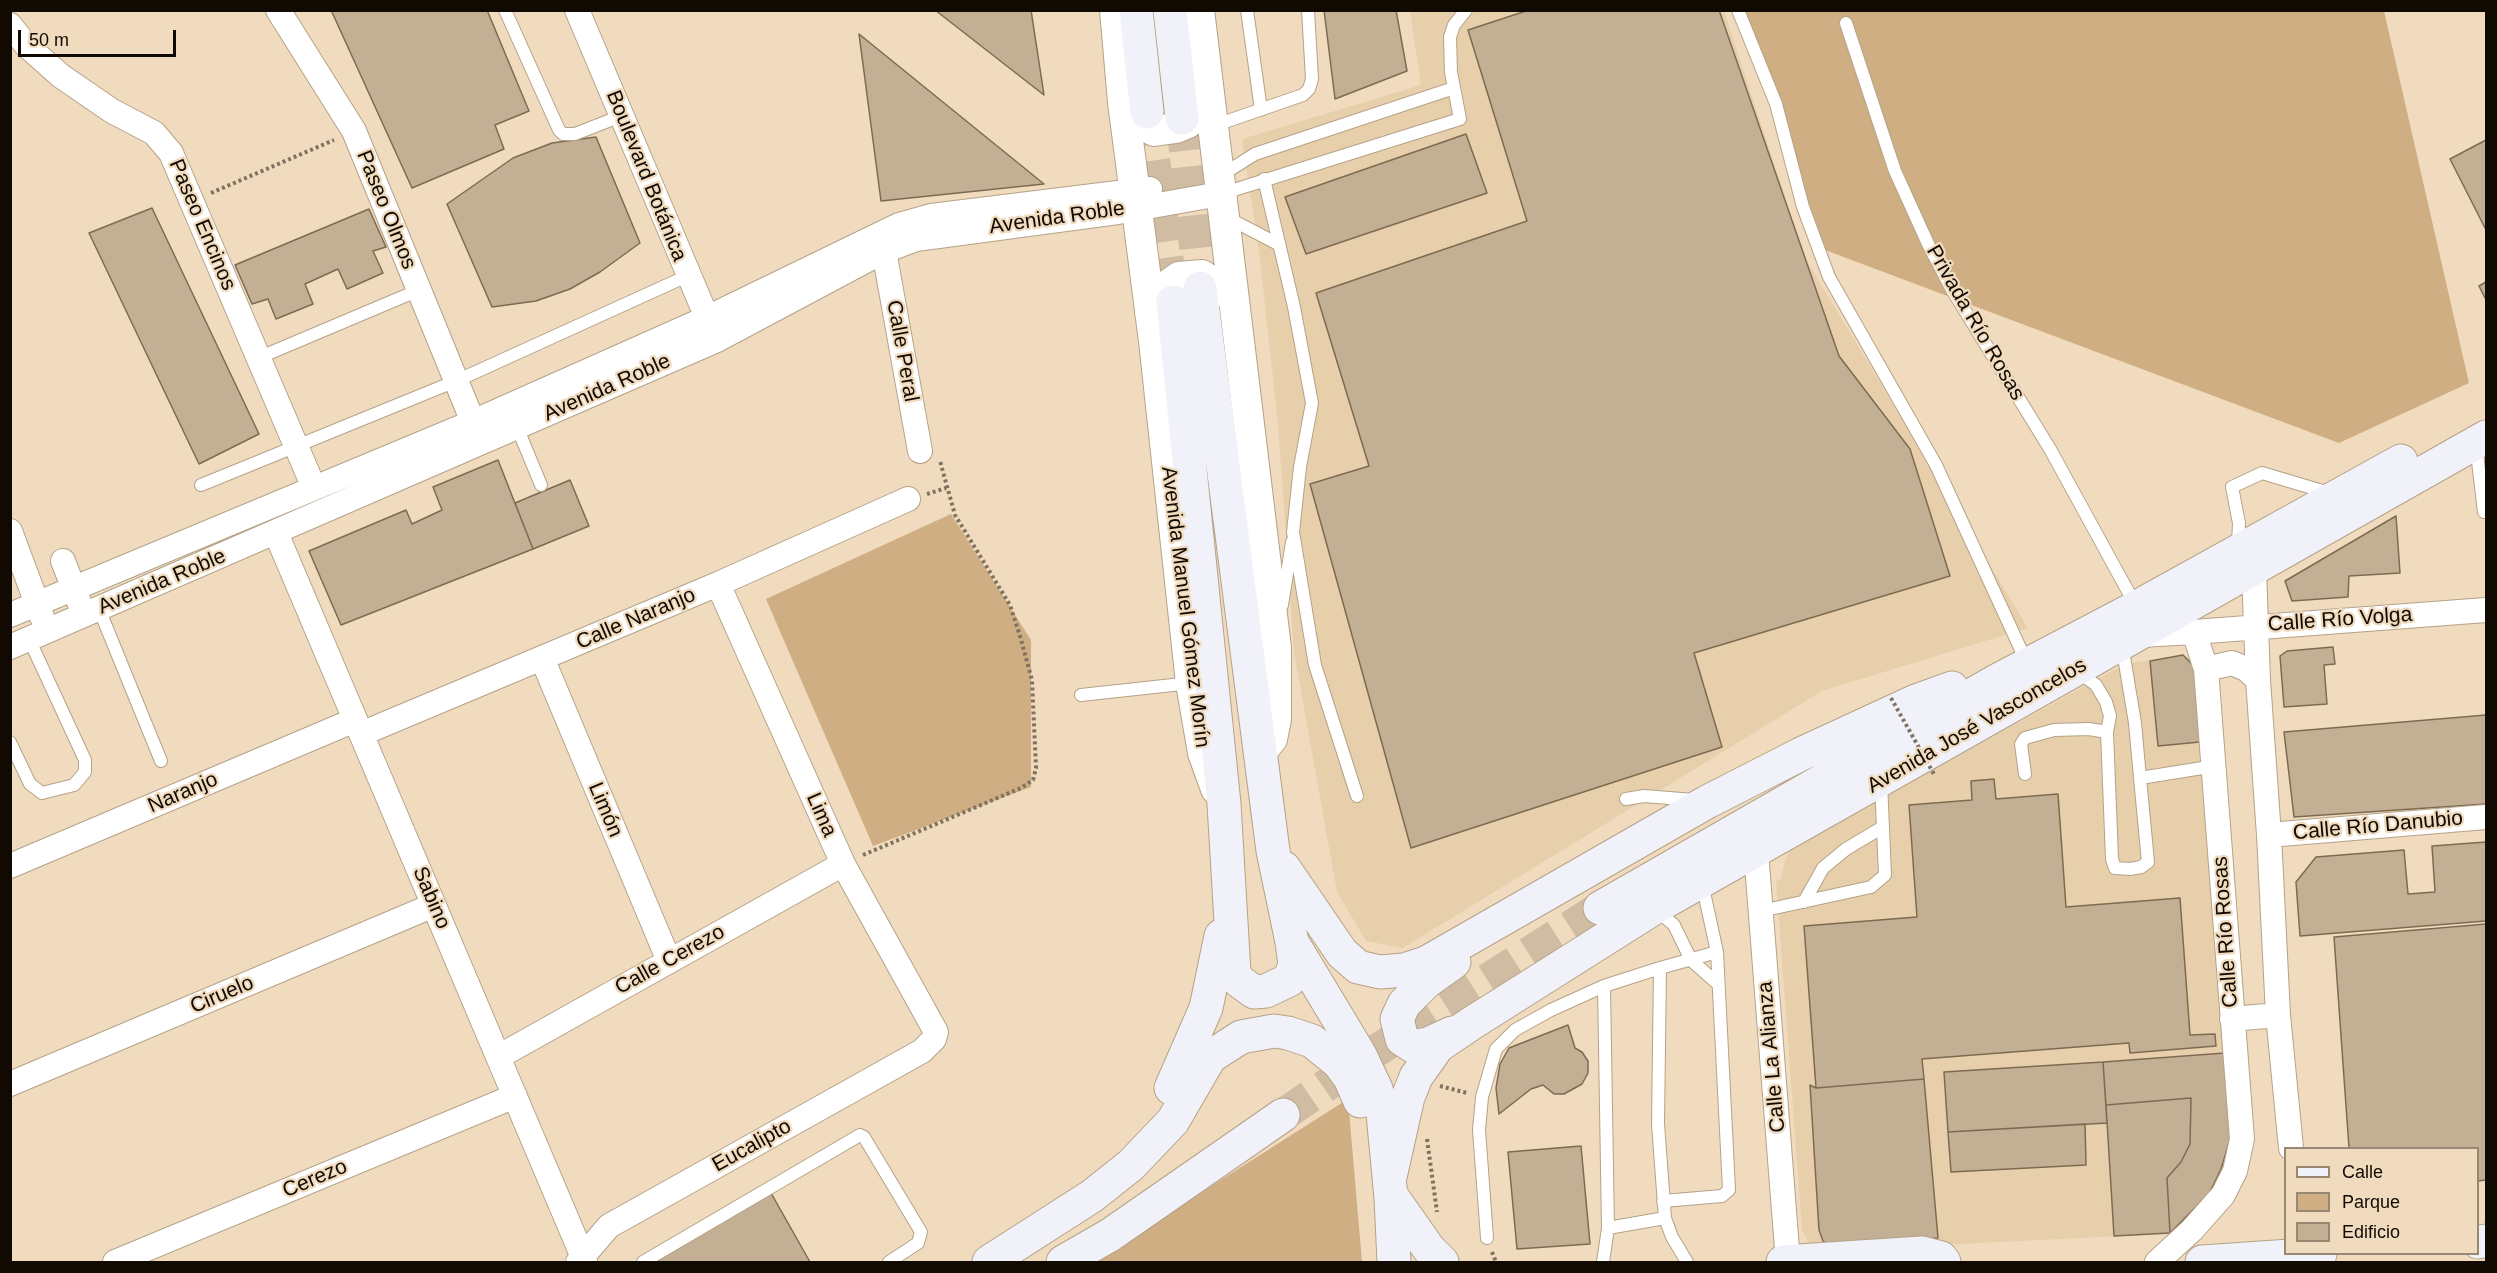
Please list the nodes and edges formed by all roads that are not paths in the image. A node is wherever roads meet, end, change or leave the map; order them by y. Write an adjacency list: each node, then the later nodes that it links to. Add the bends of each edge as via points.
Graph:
1 (278, 10): 26 (street, Paseo Olmos, via 354,131)
2 (505, 10): 18 (lane, via 558,130 575,134)
3 (577, 10): 18 (street, Boulevard Botánica)
4 (1114, 10): 16 (street, Avenida Manuel Gómez Morín)
5 (1136, 10): 16 (main road, Avenida Manuel Gómez Morín)
6 (1170, 10): 19 (main road)
7 (1199, 10): 15 (street)
8 (1247, 10): 17 (lane)
9 (1308, 10): 17 (lane, via 1311,86 1303,94)
10 (1466, 10): 14 (lane, via 1450,37)
11 (1738, 10): 62 (lane, via 1776,105 1803,207 1828,278 1936,465)
12 (1846, 23): 57 (lane, Privada Río Rosas, via 1895,171 1929,246 2050,449)
13 (10, 26): 31 (street, Paseo Encinos, via 61,76 158,137 171,153)
14 (1454, 88): 20 (lane, via 1460,120); 21 (lane, via 1255,154)
15 (1208, 89): 16 (street, via 1195,117 1163,131 1145,126); 19 (street)
16 (1135, 107): 22 (street, Avenida Manuel Gómez Morín)
17 (1261, 110): 19 (lane)
18 (621, 116): 25 (street, Boulevard Botánica)
19 (1197, 122): 21 (street)
20 (1264, 179): 21 (lane); 23 (lane)
21 (1220, 196): 22 (street, Avenida Roble); 23 (lane); 28 (street)
22 (1135, 200): 24 (street, Avenida Roble, via 916,238); 27 (street, Avenida Manuel Gómez Morín); 29 (street, Avenida Roble, via 913,220)
23 (1278, 244): 46 (lane, via 1312,403)
24 (884, 251): 30 (street, Avenida Roble); 38 (street, Calle Peral)
25 (687, 276): 29 (street, Boulevard Botánica); 32 (lane)
26 (419, 290): 31 (lane); 32 (street, Paseo Olmos)
27 (1174, 301): 28 (street, via 1164,286 1191,274 1210,279); 67 (street, Avenida Manuel Gómez Morín); 72 (main road, Avenida Manuel Gómez Morín); 81 (main road, Avenida Manuel Gómez Morín)
28 (1235, 302): 60 (street)
29 (707, 318): 30 (street, Boulevard Botánica); 34 (street, Avenida Roble)
30 (717, 340): 35 (street, Avenida Roble)
31 (258, 358): 37 (street, Paseo Encinos)
32 (456, 381): 34 (street, Paseo Olmos); 37 (lane)
33 (2487, 412): 42 (main road, Avenida José Vasconcelos)
34 (472, 422): 41 (street, Avenida Roble)
35 (517, 428): 40 (lane); 47 (street, Avenida Roble)
36 (2481, 440): 44 (lane); 49 (main road, Avenida José Vasconcelos)
37 (297, 448): 39 (lane); 41 (street, Paseo Encinos)
38 (920, 451)
39 (201, 485)
40 (541, 485)
41 (314, 488): 51 (street, Avenida Roble)
42 (2339, 495): 49 (main road, Avenida José Vasconcelos); 49 (lane, via 2262,473 2232,487)
43 (908, 499): 50 (street, Calle Naranjo)
44 (2484, 512)
45 (10, 531): 52 (street)
46 (1293, 532): 60 (lane); 78 (lane, via 1315,665)
47 (276, 533): 54 (street, Avenida Roble); 69 (street, Sabino)
48 (63, 561): 51 (street)
49 (2246, 561): 56 (street); 57 (main road, Avenida José Vasconcelos)
50 (718, 584): 61 (street, Calle Naranjo); 87 (street, Lima)
51 (74, 589): 52 (street, Avenida Roble); 54 (street)
52 (37, 604): 55 (street, Avenida Roble); 59 (street)
53 (2487, 610): 56 (street, Calle Río Volga)
54 (92, 612): 59 (street, Avenida Roble); 73 (lane)
55 (10, 615)
56 (2256, 626): 58 (street, Calle Río Volga); 66 (street)
57 (2131, 628): 58 (street); 62 (main road, Avenida José Vasconcelos); 64 (main road, Avenida José Vasconcelos); 76 (lane, Privada Río Rosas)
58 (2194, 632): 63 (street, Calle Río Rosas)
59 (29, 639): 71 (lane, via 85,760 85,772 74,785 42,793 30,784)
60 (1275, 648): 72 (street, via 1276,719 1272,739)
61 (542, 658): 69 (street, Calle Naranjo); 100 (street, Limón)
62 (2028, 664): 65 (main road, Avenida José Vasconcelos)
63 (2206, 669): 66 (street, via 2232,663); 74 (street, Calle Río Rosas)
64 (2074, 671): 70 (lane, via 2096,685 2110,716); 77 (main road, Avenida José Vasconcelos)
65 (1998, 680): 80 (main road, via 1970,683 1916,700); 94 (main road, Avenida José Vasconcelos)
66 (2258, 680): 84 (street)
67 (1191, 683): 68 (lane); 81 (street, Avenida Manuel Gómez Morín, via 1208,772)
68 (1082, 695)
69 (358, 727): 88 (street, Naranjo); 92 (street, Sabino)
70 (2107, 732): 75 (lane, via 2054,730 2025,738 2021,744); 76 (lane, Privada Río Rosas, via 2112,859 2119,869 2141,867 2148,862)
71 (10, 742)
72 (1261, 752): 85 (main road, Avenida Manuel Gómez Morín)
73 (161, 761)
74 (2215, 766): 76 (lane); 105 (street, Calle Río Rosas)
75 (2025, 774)
76 (2140, 778)
77 (1881, 780): 83 (lane); 86 (main road, Avenida José Vasconcelos)
78 (1357, 796)
79 (1626, 799): 80 (lane, via 1644,796)
80 (1707, 802): 93 (main road)
81 (1224, 804): 90 (main road)
82 (2487, 817): 84 (street, Calle Río Danubio)
83 (1883, 827): 91 (lane, via 1823,868); 91 (lane, via 1885,875 1871,887)
84 (2269, 835): 104 (street)
85 (1273, 851): 93 (main road, via 1342,953 1358,967 1404,970 1426,963); 97 (main road, Avenida Manuel Gómez Morín)
86 (1756, 851): 89 (main road, Avenida José Vasconcelos); 96 (street, Calle La Alianza)
87 (843, 864): 100 (street, Calle Cerezo); 107 (street, Lima, via 933,1023)
88 (10, 866)
89 (1702, 882): 95 (main road, Avenida José Vasconcelos); 98 (lane)
90 (1228, 886): 97 (main road, via 1234,973 1244,987 1254,992 1266,991 1289,980 1295,965); 113 (main road, via 1206,1008)
91 (1804, 902): 96 (lane)
92 (434, 905): 108 (street, Sabino); 109 (street, Ciruelo)
93 (1528, 906): 106 (main road, via 1426,982 1404,1004 1397,1019 1402,1039 1414,1047)
94 (1600, 908)
95 (1654, 908): 99 (lane, via 1674,925); 106 (main road, Avenida José Vasconcelos)
96 (1761, 911): 121 (street, Calle La Alianza)
97 (1292, 942): 114 (main road, Avenida Manuel Gómez Morín, via 1376,1089 1383,1114)
98 (1717, 952): 99 (lane); 102 (lane)
99 (1691, 960): 101 (lane); 102 (lane)
100 (669, 961): 108 (street, Calle Cerezo)
101 (1660, 968): 103 (lane); 115 (lane, via 1658,1124)
102 (1718, 984): 115 (lane, via 1729,1190 1722,1196)
103 (1604, 986): 117 (lane); 118 (lane, via 1515,1030 1496,1049 1482,1097 1479,1130)
104 (2278, 1015): 105 (street); 112 (street)
105 (2232, 1019): 133 (street, Calle Río Rosas, via 2242,1139 2235,1171 2217,1202)
106 (1472, 1023): 114 (main road, via 1438,1046 1416,1077 1407,1096)
107 (934, 1039): 120 (street, Eucalipto, via 922,1051 609,1226)
108 (498, 1057): 110 (street, Sabino)
109 (10, 1084)
110 (515, 1096): 120 (street, Sabino); 122 (street, Cerezo)
111 (1282, 1115): 126 (main road)
112 (2291, 1147)
113 (1146, 1148): 114 (main road, via 1173,1121 1210,1057 1241,1037 1258,1032 1288,1033 1327,1051 1350,1078); 125 (main road, via 1092,1196)
114 (1391, 1187): 127 (main road, Avenida Manuel Gómez Morín); 128 (main road)
115 (1664, 1200): 116 (lane)
116 (1665, 1218): 117 (lane); 130 (lane)
117 (1608, 1228): 129 (lane)
118 (1487, 1238)
119 (2307, 1255): 134 (main road)
120 (582, 1260)
121 (1788, 1262): 131 (main road); 132 (main road, via 1922,1253 1941,1258)
122 (115, 1263)
123 (643, 1263): 124 (lane, via 860,1136 922,1235 918,1243)
124 (889, 1263)
125 (989, 1263)
126 (1063, 1263)
127 (1394, 1263)
128 (1442, 1263)
129 (1603, 1263)
130 (1687, 1263)
131 (1783, 1263)
132 (1944, 1263)
133 (2157, 1263)
134 (2202, 1263)

